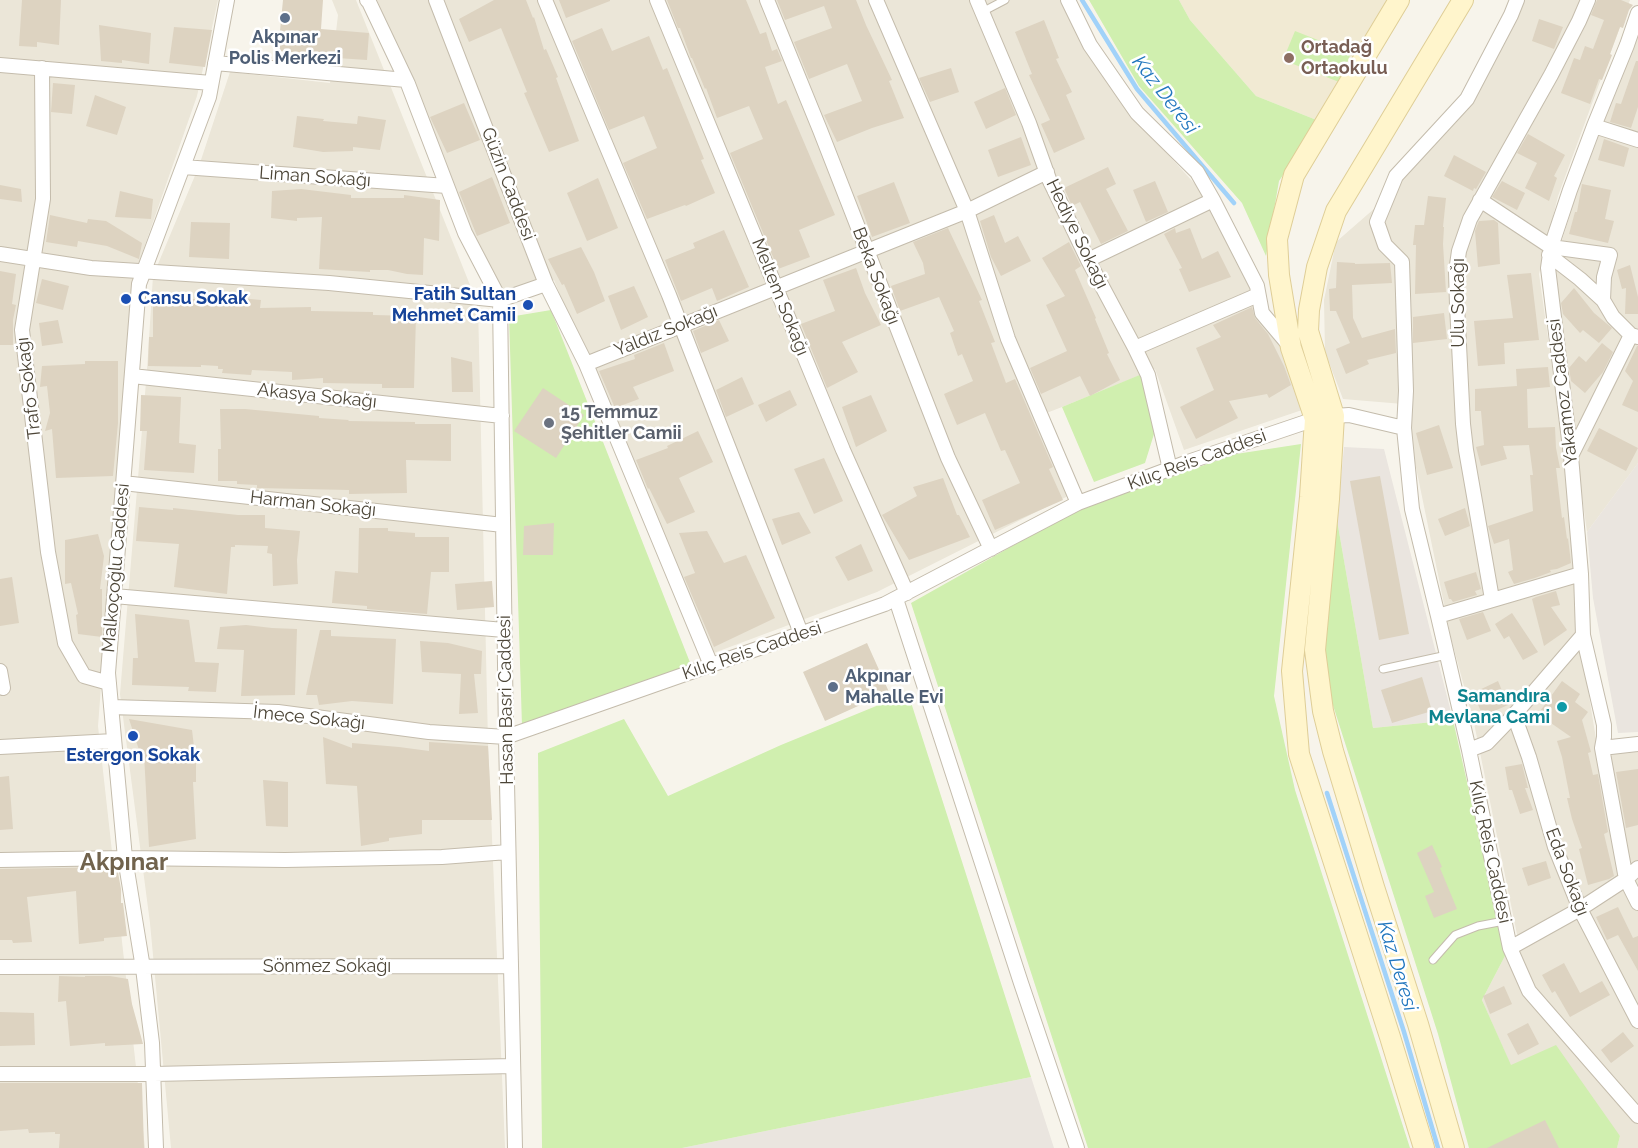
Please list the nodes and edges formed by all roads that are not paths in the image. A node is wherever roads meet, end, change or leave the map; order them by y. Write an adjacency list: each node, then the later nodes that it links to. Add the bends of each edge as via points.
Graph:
1 (226, 0): 16 (street, Malkoçoğlu Caddesi)
2 (367, 0): 19 (street)
3 (436, 0): 35 (street, Güzin Caddesi)
4 (545, 0): 40 (street)
5 (657, 0): 36 (street, Meltem Sokağı)
6 (766, 0): 29 (street, Beka Sokağı)
7 (876, 0): 28 (street)
8 (1005, 0): 14 (lane)
9 (1068, 0): 26 (street, via 1090,45 1137,113 1197,172)
10 (1400, 0): 43 (main road, via 1294,175 1277,239)
11 (1463, 0): 47 (main road, via 1336,211 1317,267 1308,331)
12 (1518, 0): 48 (street, via 1467,99 1396,176 1377,222 1385,245 1402,262)
13 (1588, 0): 27 (street, Ulu Sokağı, via 1551,75)
14 (979, 6): 24 (street, Hediye Sokağı)
15 (1638, 13): 21 (street, Yakamoz Caddesi)
16 (215, 63): 19 (street); 20 (street, Malkoçoğlu Caddesi)
17 (0, 65): 18 (street)
18 (42, 68): 20 (street); 32 (street, Trafo Sokağı, via 43,199)
19 (406, 80): 25 (street)
20 (211, 83): 23 (street, Malkoçoğlu Caddesi)
21 (1594, 126): 22 (street); 30 (street, Yakamoz Caddesi)
22 (1638, 140)
23 (183, 167): 25 (street, Liman Sokağı); 34 (street, Malkoçoğlu Caddesi)
24 (1047, 172): 28 (street, Yaldız Sokağı); 33 (street, Hediye Sokağı)
25 (447, 186): 38 (street, via 465,232)
26 (1214, 200): 33 (street); 37 (street)
27 (1480, 200): 30 (street); 58 (street, Ulu Sokağı, via 1459,251 1456,272 1461,406)
28 (967, 211): 29 (street, Yaldız Sokağı); 52 (street, via 1008,339)
29 (867, 251): 36 (street, Yaldız Sokağı); 54 (street, Beka Sokağı, via 948,458)
30 (1550, 251): 39 (street); 39 (street, via 1610,255); 49 (street, Yakamoz Caddesi, via 1549,278)
31 (0, 254): 32 (street)
32 (34, 259): 34 (street, via 91,268); 67 (street, Trafo Sokağı, via 22,330 48,552 65,643 84,676)
33 (1088, 260): 42 (street, Hediye Sokağı)
34 (144, 270): 38 (street); 45 (street, Malkoçoğlu Caddesi, via 139,284)
35 (546, 284): 38 (street); 44 (street, Güzin Caddesi)
36 (775, 287): 40 (street, Yaldız Sokağı); 57 (street, Meltem Sokağı)
37 (1258, 295): 42 (street); 43 (street, via 1262,313)
38 (500, 300): 46 (street, Hasan Basri Caddesi)
39 (1603, 300): 41 (street, via 1613,316)
40 (681, 325): 44 (street, Yaldız Sokağı); 61 (street)
41 (1635, 336): 49 (street)
42 (1135, 348): 50 (street, Hediye Sokağı, via 1148,375)
43 (1291, 348): 47 (main road)
44 (586, 364): 64 (street)
45 (132, 376): 46 (street, Akasya Sokağı); 51 (street, Malkoçoğlu Caddesi)
46 (502, 416): 53 (street, Hasan Basri Caddesi)
47 (1325, 417): 48 (street, Kılıç Reis Caddesi, via 1349,415); 50 (street, Kılıç Reis Caddesi); 98 (main road, via 1311,497 1292,671 1299,754); 99 (main road, via 1329,499 1315,650 1323,711)
48 (1404, 428): 59 (street, Kılıç Reis Caddesi, via 1412,509)
49 (1571, 456): 55 (street, Yakamoz Caddesi)
50 (1170, 469): 52 (street, Kılıç Reis Caddesi)
51 (123, 483): 53 (street, Harman Sokağı); 56 (street, Malkoçoğlu Caddesi)
52 (1078, 503): 54 (street, Kılıç Reis Caddesi)
53 (503, 525): 60 (street, Hasan Basri Caddesi)
54 (991, 549): 57 (street, Kılıç Reis Caddesi)
55 (1581, 574): 58 (street); 62 (street, Yakamoz Caddesi)
56 (114, 596): 60 (street); 67 (street, Malkoçoğlu Caddesi)
57 (901, 596): 61 (street, Kılıç Reis Caddesi); 97 (street, Meltem Sokağı, via 1017,972)
58 (1492, 599): 59 (street)
59 (1438, 616): 63 (street, Kılıç Reis Caddesi)
60 (504, 630): 71 (street, Hasan Basri Caddesi)
61 (801, 633): 64 (street, Kılıç Reis Caddesi)
62 (1582, 634): 70 (street); 75 (street, Yakamoz Caddesi, via 1604,725)
63 (1447, 655): 65 (lane); 76 (street, Kılıç Reis Caddesi)
64 (711, 665): 71 (street, Kılıç Reis Caddesi)
65 (1383, 669)
66 (0, 671): 68 (street)
67 (109, 683): 69 (street, Malkoçoğlu Caddesi)
68 (3, 688)
69 (111, 707): 71 (street, İmece Sokağı, via 278,712 429,732); 72 (street, Malkoçoğlu Caddesi)
70 (1514, 715): 76 (street, via 1487,743); 83 (street, Eda Sokağı, via 1555,847)
71 (506, 736): 77 (street, Hasan Basri Caddesi)
72 (114, 741): 74 (street); 78 (street, Malkoçoğlu Caddesi)
73 (1638, 744): 75 (street)
74 (0, 747)
75 (1602, 748): 81 (street, Yakamoz Caddesi)
76 (1469, 750): 84 (street, Kılıç Reis Caddesi)
77 (508, 852): 78 (street, via 297,860); 87 (street, Hasan Basri Caddesi)
78 (125, 858): 79 (street); 89 (street, Malkoçoğlu Caddesi)
79 (0, 860)
80 (1638, 868): 81 (street)
81 (1626, 879): 82 (street, Yakamoz Caddesi); 83 (street)
82 (1638, 903)
83 (1580, 909): 85 (street); 90 (street, Eda Sokağı)
84 (1504, 921): 85 (street, Kılıç Reis Caddesi); 86 (lane, via 1455,935)
85 (1510, 948): 94 (street, Kılıç Reis Caddesi, via 1529,991)
86 (1434, 960)
87 (511, 966): 89 (street, Sönmez Sokağı); 91 (street, Hasan Basri Caddesi)
88 (0, 967): 89 (street, Sönmez Sokağı)
89 (143, 968): 93 (street, Malkoçoğlu Caddesi)
90 (1638, 1021)
91 (513, 1066): 93 (street); 96 (street, Hasan Basri Caddesi)
92 (0, 1074): 93 (street)
93 (154, 1074): 95 (street, Malkoçoğlu Caddesi)
94 (1638, 1116)
95 (156, 1148)
96 (515, 1148)
97 (1077, 1148)
98 (1424, 1148)
99 (1454, 1148)

